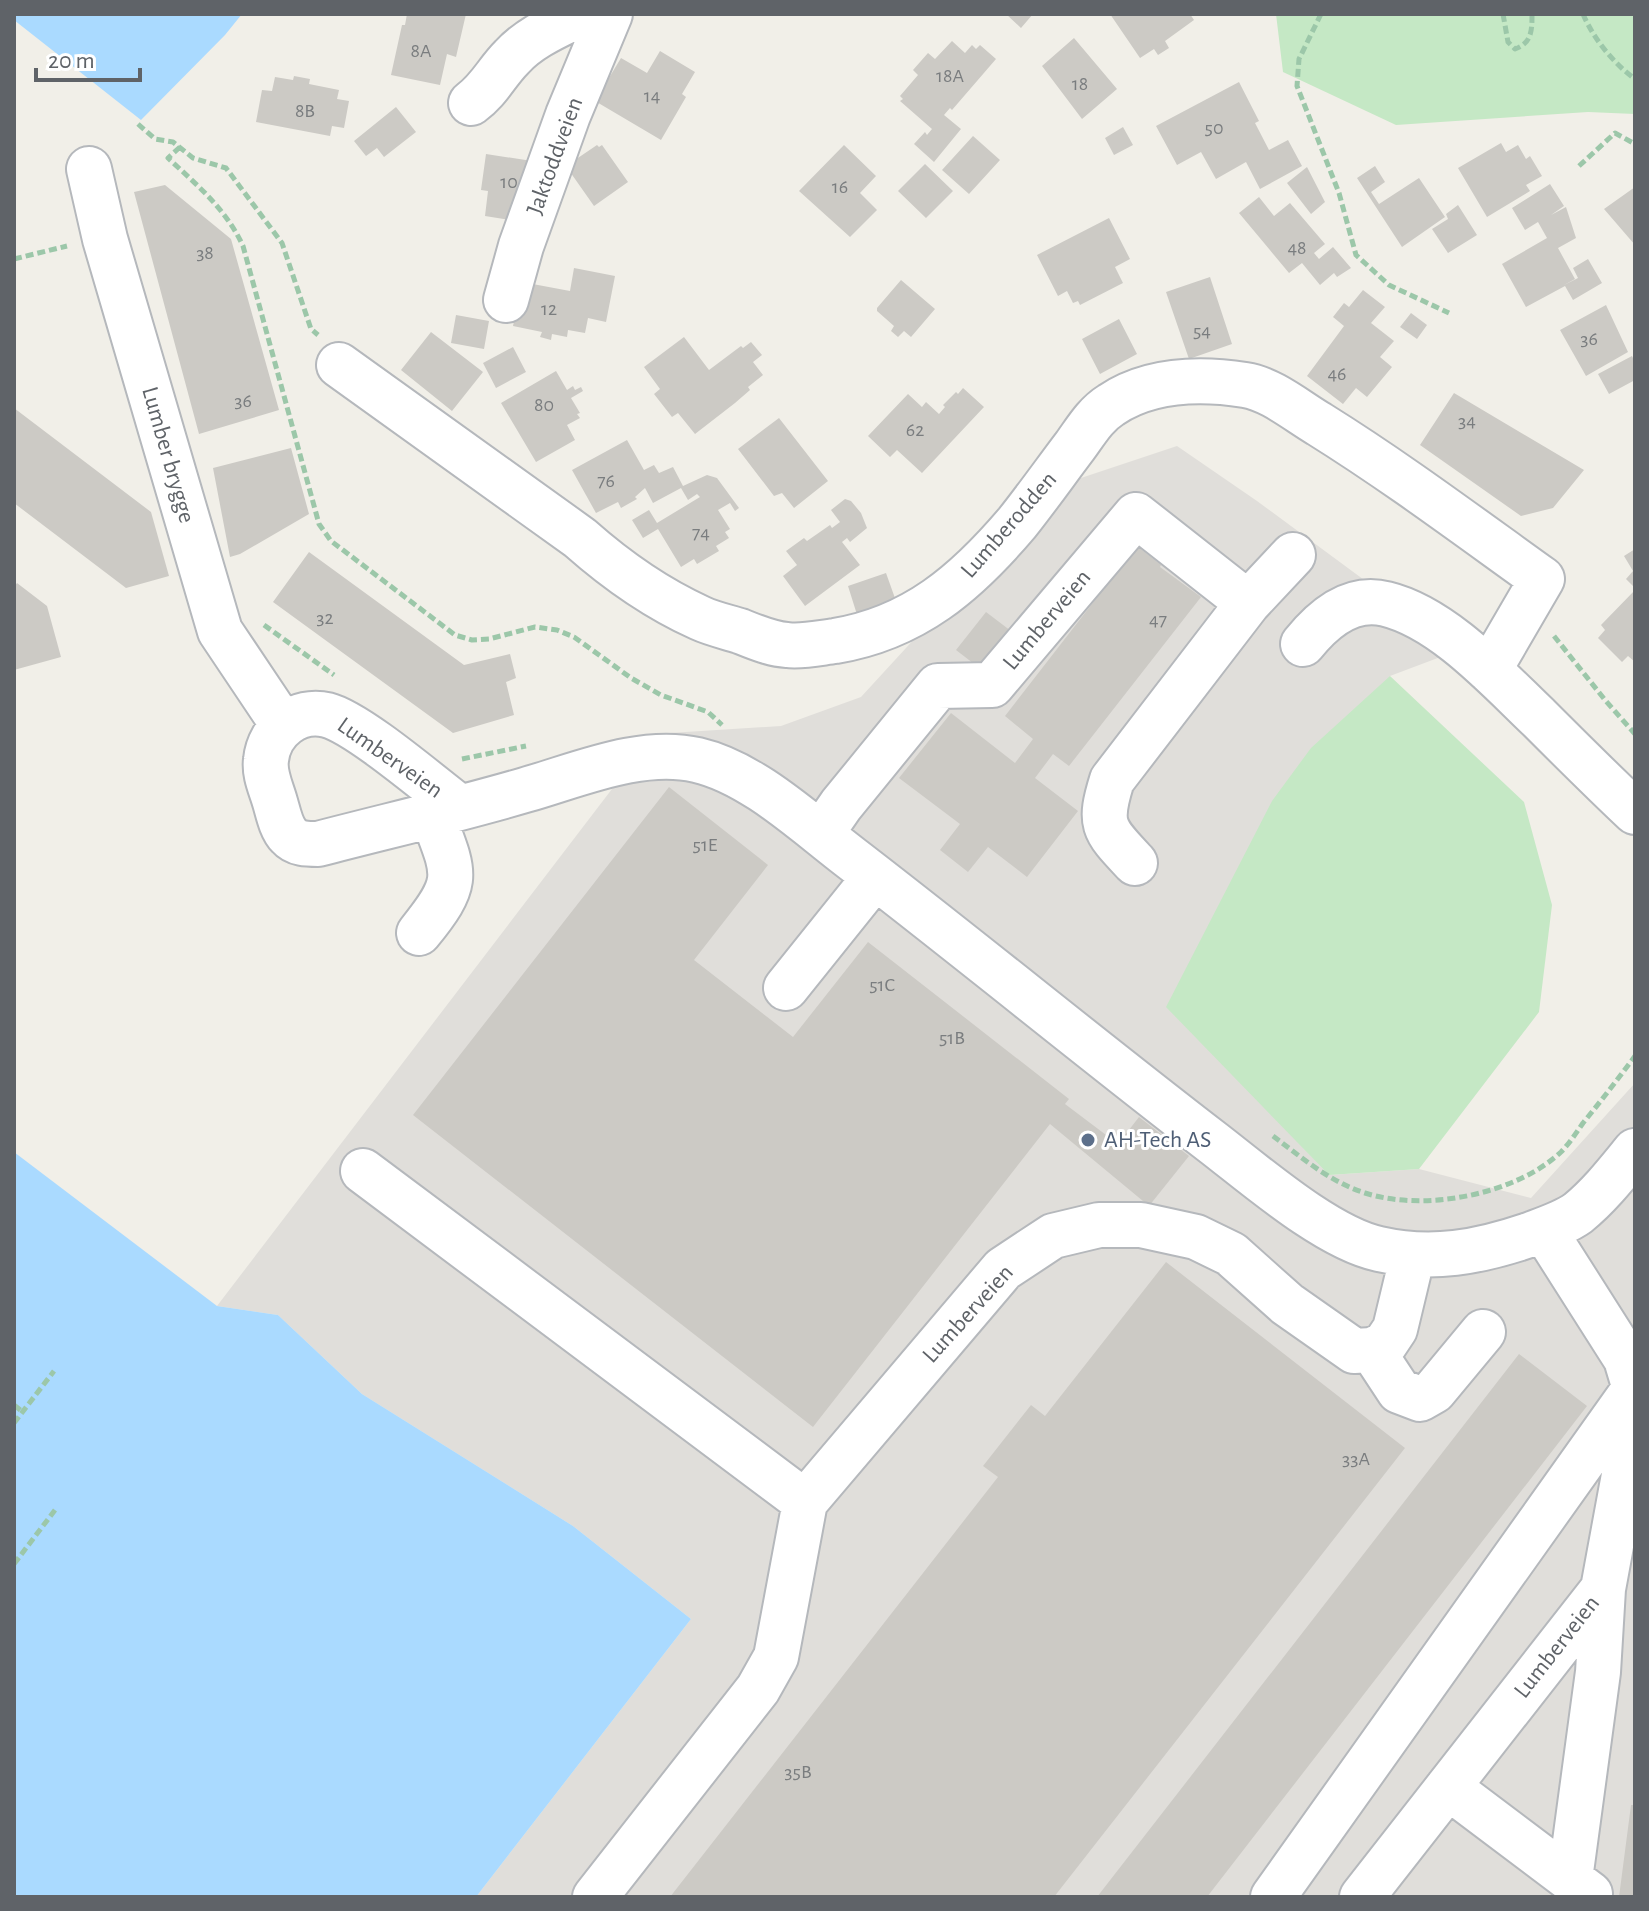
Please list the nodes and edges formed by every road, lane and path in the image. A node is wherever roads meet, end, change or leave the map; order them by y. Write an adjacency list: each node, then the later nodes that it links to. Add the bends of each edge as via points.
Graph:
1 (581, 14): 8 (street, via 518,50 487,91)
2 (610, 14): 16 (street, Jaktoddveien, via 568,115)
3 (1321, 14): 17 (path, via 1299,59 1297,86 1339,193 1356,255 1389,285)
4 (1503, 14): 5 (path, via 1508,42 1515,49 1528,41)
5 (1532, 14)
6 (1583, 14): 7 (path)
7 (1635, 79)
8 (471, 103)
9 (138, 124): 11 (path, via 155,139)
10 (1635, 144): 12 (path, via 1615,133)
11 (180, 147): 18 (path, via 193,158 226,168 282,243 311,329 335,348); 25 (path, via 168,158 222,210 243,246 319,524 331,541 455,635 489,639 535,627 566,633 641,684 708,712)
12 (1579, 166)
13 (89, 169): 14 (street, Lumber brygge)
14 (105, 239): 15 (path); 24 (street, Lumber brygge, via 220,631)
15 (14, 259)
16 (506, 300)
17 (1449, 313)
18 (339, 365): 20 (street, Lumberodden, via 667,599 701,618 784,645 857,637 920,612 987,558 1101,412 1147,389 1180,381 1249,386 1280,400 1415,487)
19 (1293, 555): 21 (street)
20 (1534, 593): 23 (street); 26 (path, via 1553,634)
21 (1248, 603): 29 (street, Lumberveien, via 1136,515 992,685 938,686); 30 (street, via 1112,780 1103,809 1108,834)
22 (1303, 644): 23 (street, via 1338,610 1384,603 1448,636)
23 (1489, 670): 28 (street)
24 (283, 725): 27 (street, Lumberveien, via 296,716 330,715 356,730); 27 (street, Lumberveien, via 266,758 266,772 287,835 295,840 318,844)
25 (725, 729)
26 (1635, 734)
27 (445, 810): 29 (street, Lumberveien, via 621,763 655,757 694,759 734,772); 32 (street, via 451,865 448,894)
28 (1635, 812)
29 (821, 834): 31 (street, Lumberveien)
30 (1135, 863)
31 (875, 877): 33 (street); 39 (street, Lumberveien, via 1303,1209 1375,1249)
32 (419, 933)
33 (786, 988)
34 (1635, 1056): 37 (path, via 1560,1152 1507,1184)
35 (1635, 1151): 38 (street, Lumberveien, via 1576,1214)
36 (363, 1171): 47 (street)
37 (1442, 1199)
38 (1544, 1230): 39 (street, Lumberveien, via 1491,1248); 43 (street, Lumberveien, via 1626,1359)
39 (1413, 1254): 41 (street, via 1395,1329 1385,1344)
40 (1483, 1332): 41 (street, via 1434,1391 1420,1399 1399,1391)
41 (1372, 1350): 47 (street, Lumberveien, via 1354,1351 1287,1304 1231,1254 1196,1237 1141,1225 1099,1225 1053,1236 1003,1269)
42 (54, 1371): 45 (path)
43 (1635, 1389): 50 (street, Lumberveien); 54 (street)
44 (14, 1405): 45 (path)
45 (23, 1412): 46 (path)
46 (14, 1423)
47 (805, 1502): 53 (street, via 776,1657 758,1689)
48 (55, 1510): 49 (path)
49 (14, 1564)
50 (1603, 1589): 51 (street, Lumberveien); 52 (street)
51 (1448, 1787): 52 (street); 55 (street, Lumberveien)
52 (1582, 1888)
53 (595, 1897)
54 (1273, 1897)
55 (1362, 1897)

